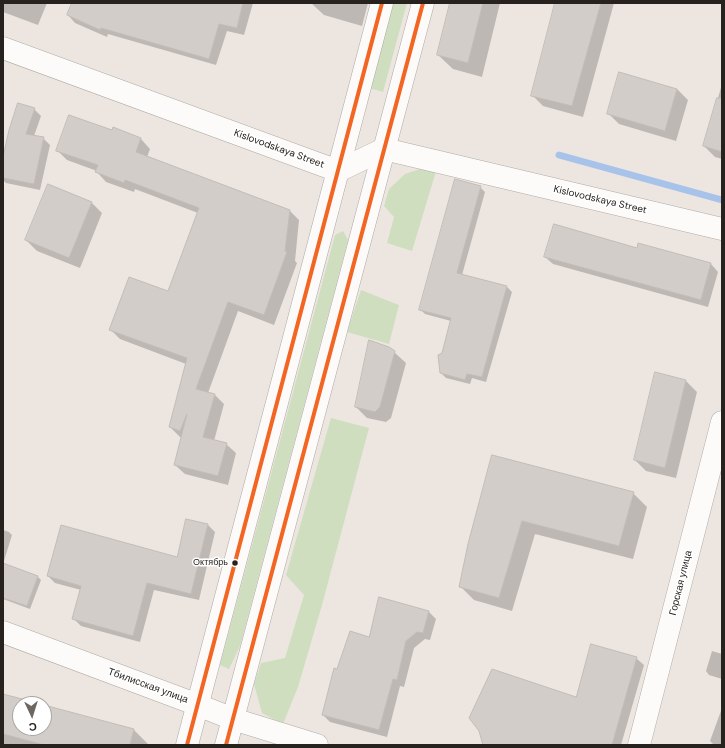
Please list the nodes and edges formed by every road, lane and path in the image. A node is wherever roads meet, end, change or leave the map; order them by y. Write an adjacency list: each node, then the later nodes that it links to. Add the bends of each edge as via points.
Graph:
1 (382, 3): 5 (main road)
2 (423, 3): 4 (main road)
3 (3, 48): 5 (main road, Kislovodskaya Street)
4 (384, 149): 5 (main road, Kislovodskaya Street); 6 (main road, Kislovodskaya Street); 10 (main road)
5 (338, 171): 9 (main road)
6 (722, 229)
7 (722, 422): 14 (main road, Горская улица)
8 (3, 632): 9 (main road, Тбилисская улица)
9 (198, 705): 10 (main road, Тбилисская улица); 11 (main road)
10 (233, 719): 12 (main road); 13 (main road, Тбилисская улица)
11 (187, 745)
12 (226, 745)
13 (317, 745)
14 (639, 745)

